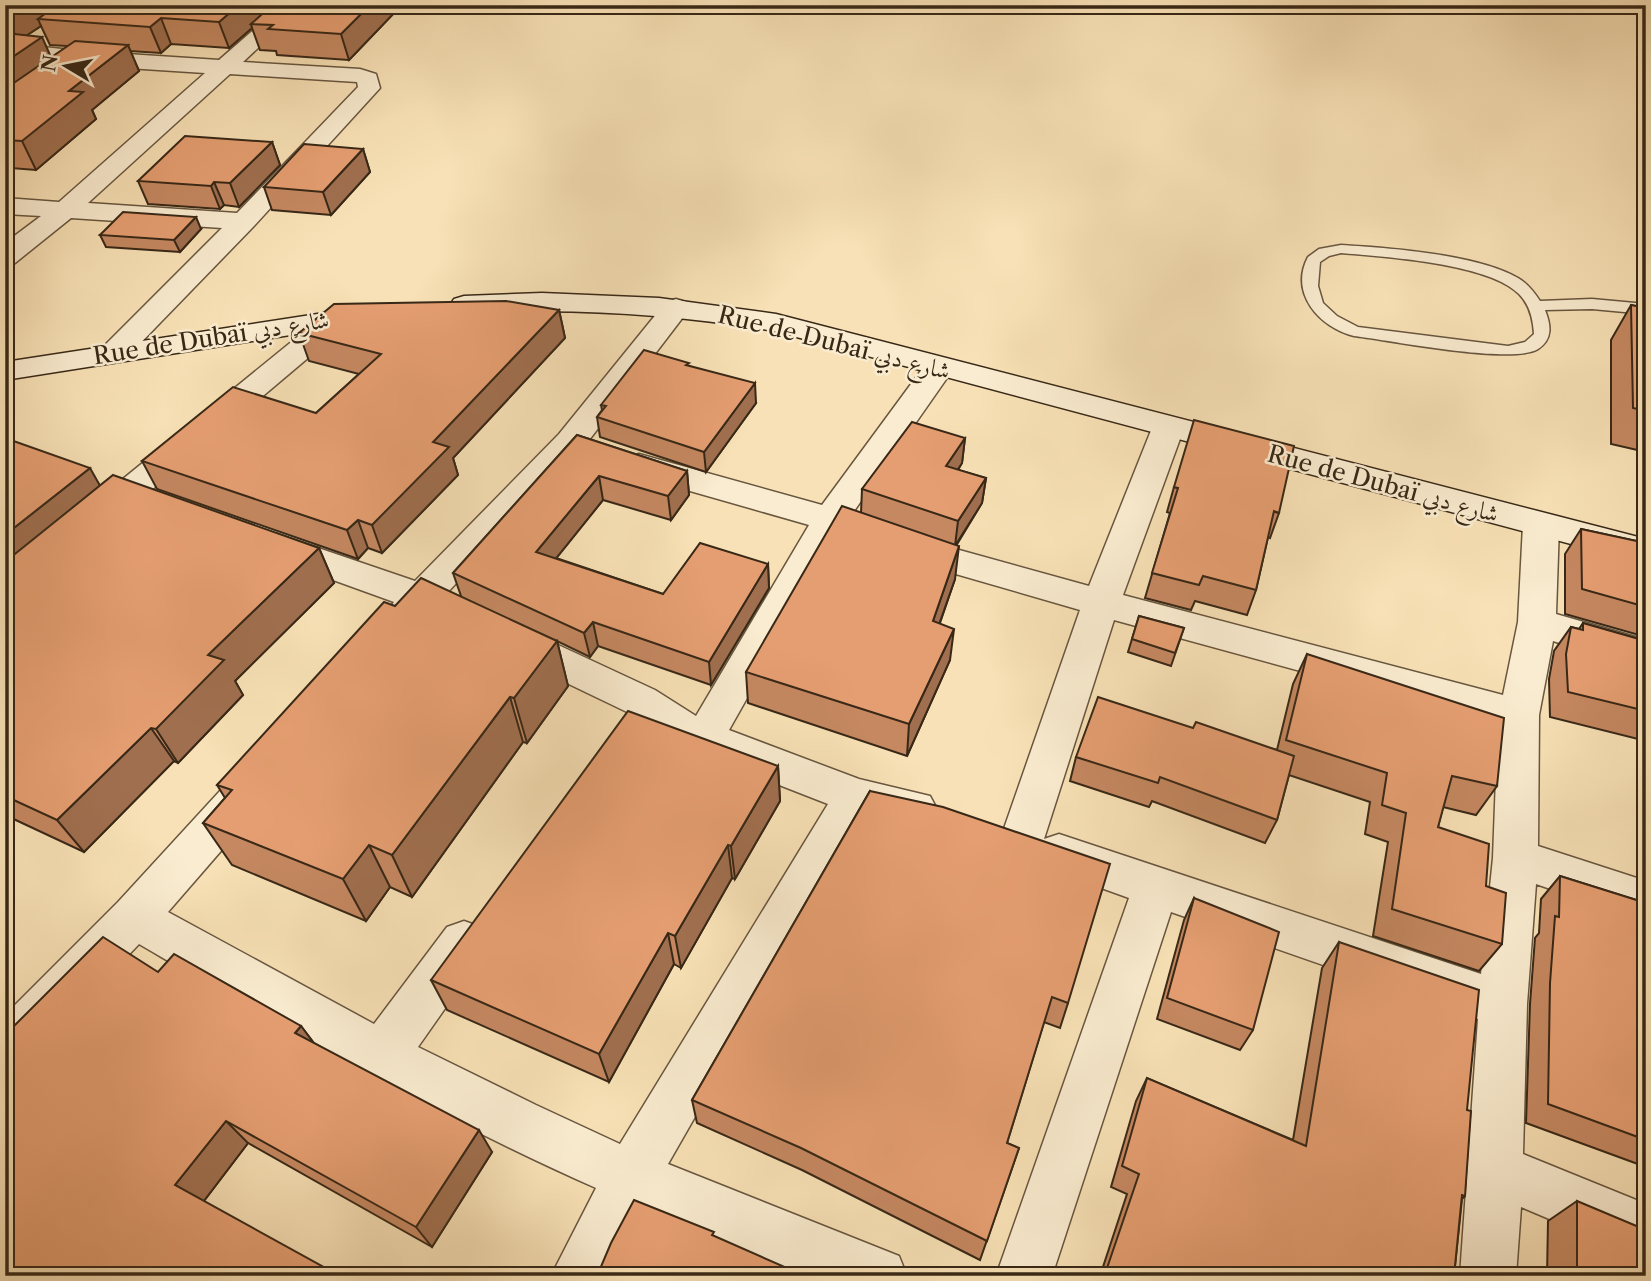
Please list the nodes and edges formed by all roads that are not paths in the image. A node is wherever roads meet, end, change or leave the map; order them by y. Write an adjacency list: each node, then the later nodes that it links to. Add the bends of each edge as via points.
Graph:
1 (294, 5): 5 (street)
2 (47, 35): 3 (street)
3 (15, 50): 4 (street)
4 (81, 58): 5 (street); 6 (street)
5 (223, 68): 8 (street); 9 (street, via 359,76 370,82)
6 (59, 73)
7 (5, 206): 8 (street)
8 (66, 209): 9 (street); 10 (street)
9 (244, 221): 17 (street)
10 (5, 257)
11 (1537, 306): 11 (lane, via 1511,280 1489,272 1362,250 1324,252 1313,260 1310,270 1311,297 1317,310 1354,331 1378,335 1508,351 1531,346 1542,335); 14 (lane, via 1592,303)
12 (435, 307): 13 (street, Rue de Dubaï شارع دبي, via 544,302)
13 (676, 308): 18 (street, Rue de Dubaï شارع دبي, via 776,323); 21 (street)
14 (1646, 309)
15 (396, 311): 16 (street, Rue de Dubaï شارع دبي)
16 (337, 319): 17 (street, Rue de Dubaï شارع دبي); 22 (street)
17 (114, 353): 19 (street, Rue de Dubaï شارع دبي)
18 (939, 368): 20 (street, Rue de Dubaï شارع دبي); 24 (street)
19 (5, 371)
20 (1168, 428): 25 (street, Rue de Dubaï شارع دبي); 30 (street)
21 (571, 441): 24 (street, via 685,480); 29 (street)
22 (127, 493): 23 (street); 27 (street)
23 (165, 507)
24 (830, 519): 30 (street); 35 (street)
25 (1541, 525): 28 (street, Rue de Dubaï شارع دبي); 31 (street)
26 (242, 534): 29 (street)
27 (76, 535)
28 (1646, 552)
29 (421, 597): 32 (street); 35 (street, via 629,717 681,727)
30 (1101, 603): 34 (street); 38 (street)
31 (1536, 622): 33 (street); 34 (street)
32 (384, 638)
33 (1646, 655)
34 (1519, 715): 39 (street)
35 (704, 738): 37 (street)
36 (273, 762): 43 (street)
37 (856, 796): 38 (street); 48 (street)
38 (987, 829): 40 (street)
39 (1515, 858): 41 (street); 44 (street)
40 (1156, 887): 44 (street); 52 (street)
41 (1646, 902)
42 (486, 911): 46 (street)
43 (134, 916): 45 (street); 46 (street)
44 (1503, 1003): 47 (street)
45 (5, 1050)
46 (381, 1056): 48 (street)
47 (1496, 1170): 49 (street); 53 (street)
48 (631, 1177): 50 (street); 51 (street)
49 (1646, 1232)
50 (579, 1276)
51 (879, 1276)
52 (1024, 1276)
53 (1488, 1276)

